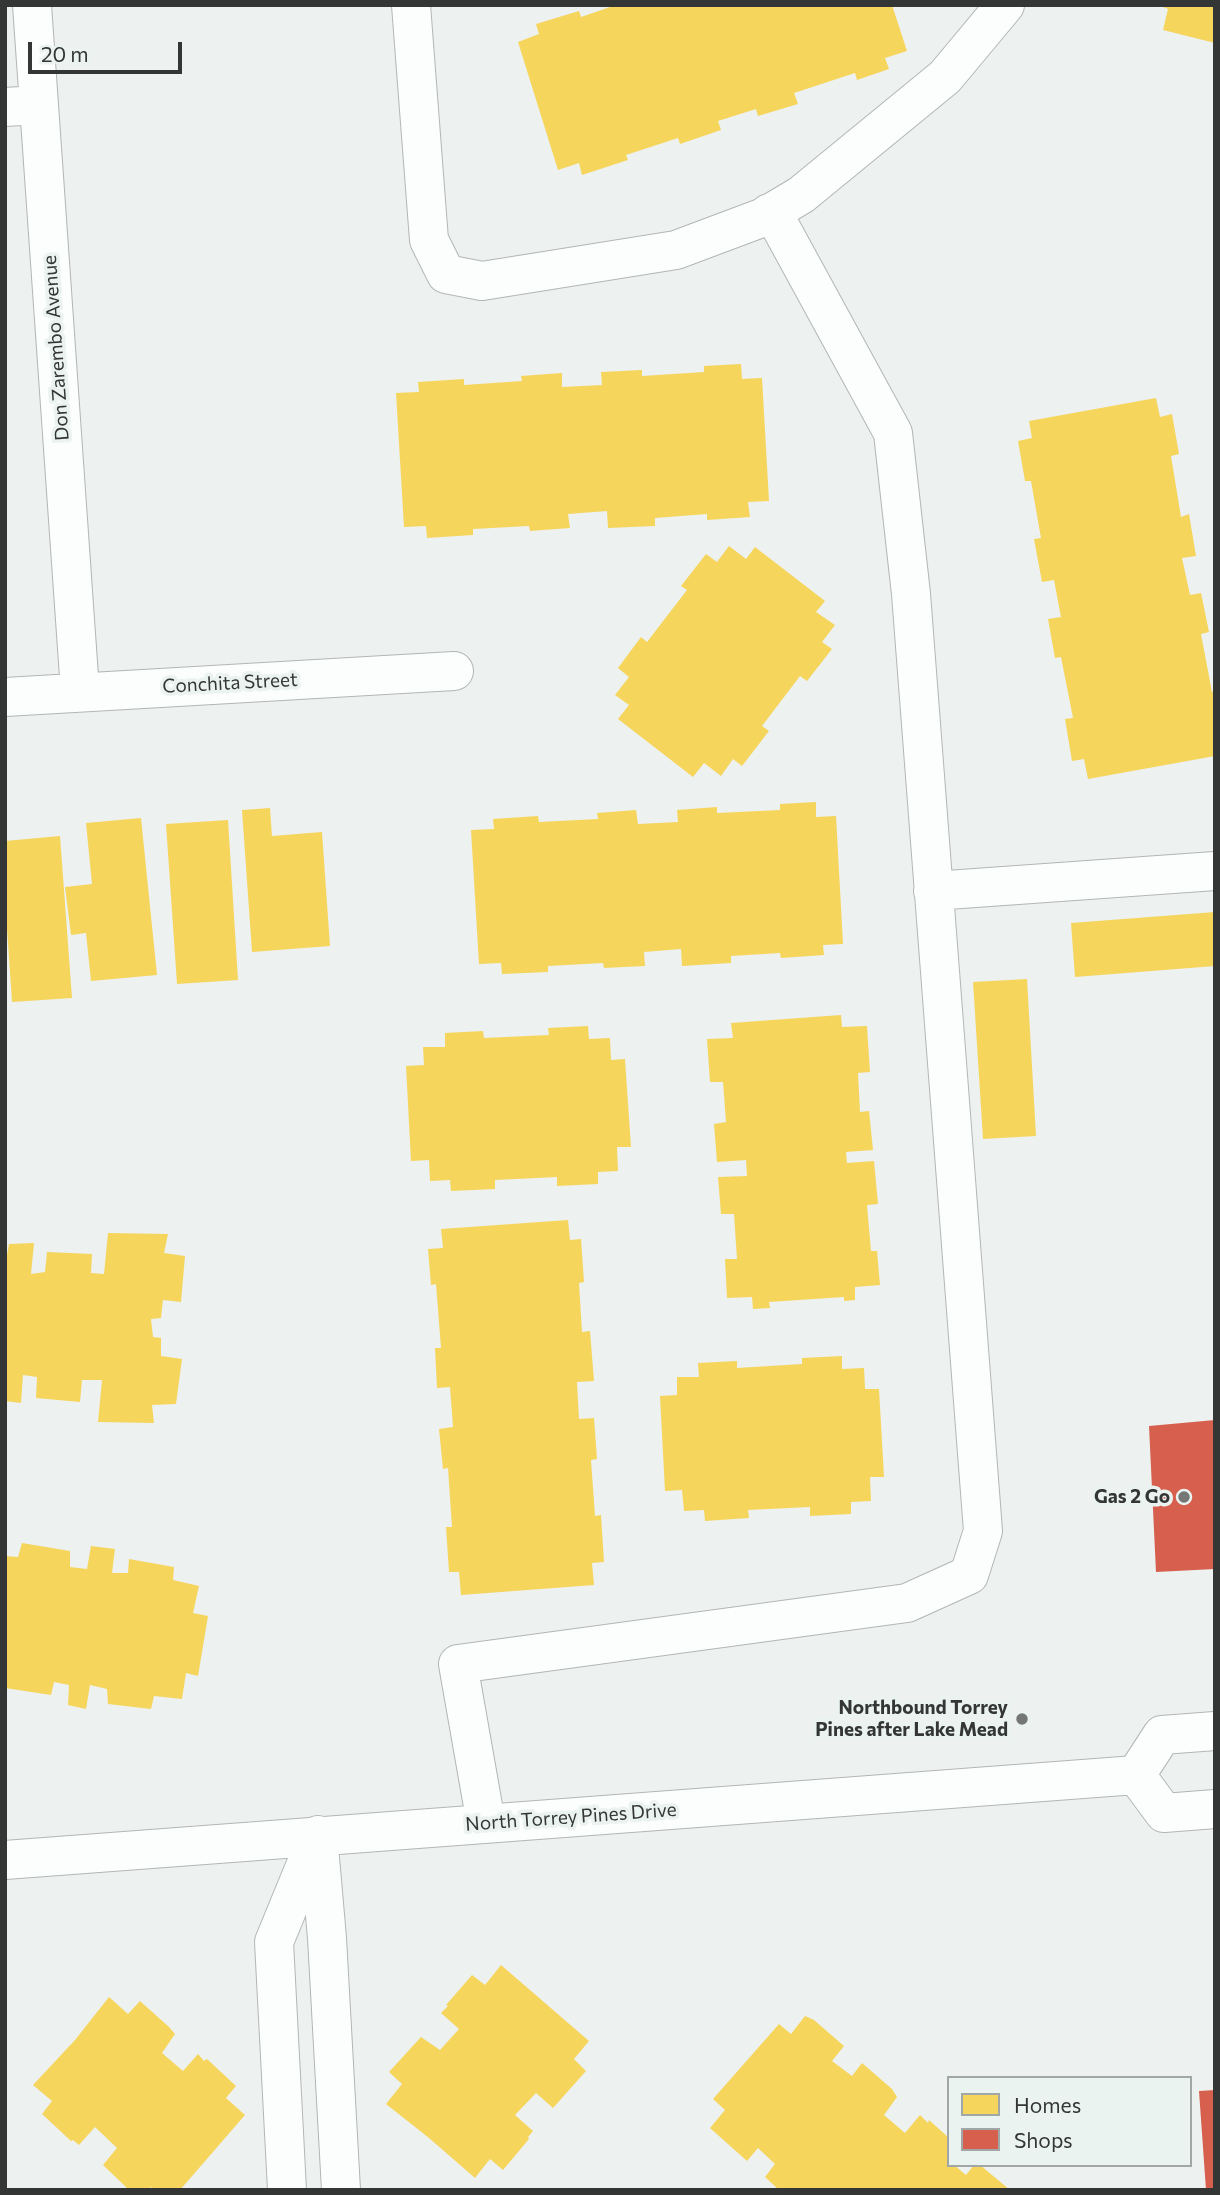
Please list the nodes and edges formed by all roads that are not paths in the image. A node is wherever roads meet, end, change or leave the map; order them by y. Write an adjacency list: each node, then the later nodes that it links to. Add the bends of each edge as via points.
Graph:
1 (32, 5): 4 (street, Don Zarembo Avenue)
2 (411, 5): 5 (street, via 429,240 446,274 482,281 676,250)
3 (1005, 5): 5 (street, via 945,77 801,195)
4 (22, 106): 7 (street, Don Zarembo Avenue)
5 (769, 213): 10 (street, via 892,433 911,594)
6 (454, 671): 7 (street, Conchita Street)
7 (80, 691): 8 (street, Conchita Street)
8 (5, 696)
9 (1215, 871): 10 (street)
10 (933, 891): 14 (street, via 983,1531 969,1575 907,1603 458,1664)
11 (1215, 1731): 12 (street, via 1162,1735)
12 (1136, 1774): 13 (street, via 1164,1813); 14 (street, North Torrey Pines Drive)
13 (1215, 1809)
14 (486, 1823): 15 (street, North Torrey Pines Drive)
15 (318, 1835): 16 (street, North Torrey Pines Drive); 17 (street, via 274,1942); 18 (street)
16 (5, 1860)
17 (287, 2190)
18 (341, 2190)

